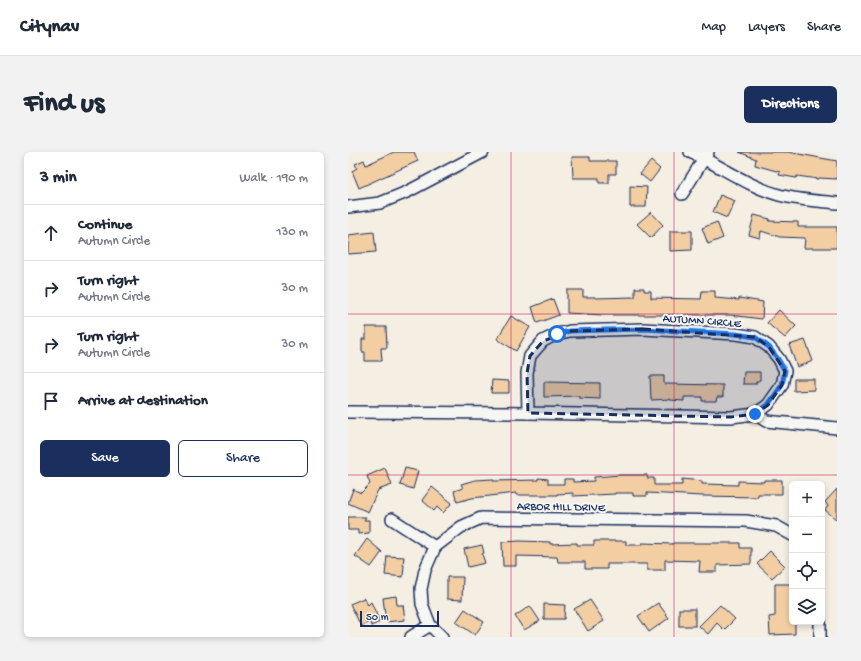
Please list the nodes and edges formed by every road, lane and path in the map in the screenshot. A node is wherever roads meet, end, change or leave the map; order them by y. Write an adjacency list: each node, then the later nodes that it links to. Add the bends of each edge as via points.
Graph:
1 (483, 152): 6 (street, via 407,192 380,203)
2 (690, 152): 3 (street)
3 (706, 155): 4 (street); 5 (street, via 757,186 778,195)
4 (682, 194)
5 (837, 202)
6 (348, 207)
7 (348, 412): 8 (street)
8 (528, 413): 9 (street, via 731,417); 9 (street, AUTUMN CIRCLE, via 527,373 530,356 543,341 570,331 643,329 736,334 755,337 769,347 785,371 782,385 768,405)
9 (755, 414): 10 (street, via 766,421)
10 (837, 428)
11 (392, 519): 13 (street)
12 (789, 533): 13 (street, ARBOR HILL DRIVE, via 776,526 746,521 482,518 461,527)
13 (435, 547): 14 (street, ARBOR HILL DRIVE, via 425,570 421,589 422,604)
14 (430, 625): 16 (street); 17 (street, ARBOR HILL DRIVE)
15 (820, 625): 18 (street)
16 (411, 637)
17 (442, 637)
18 (820, 637)

